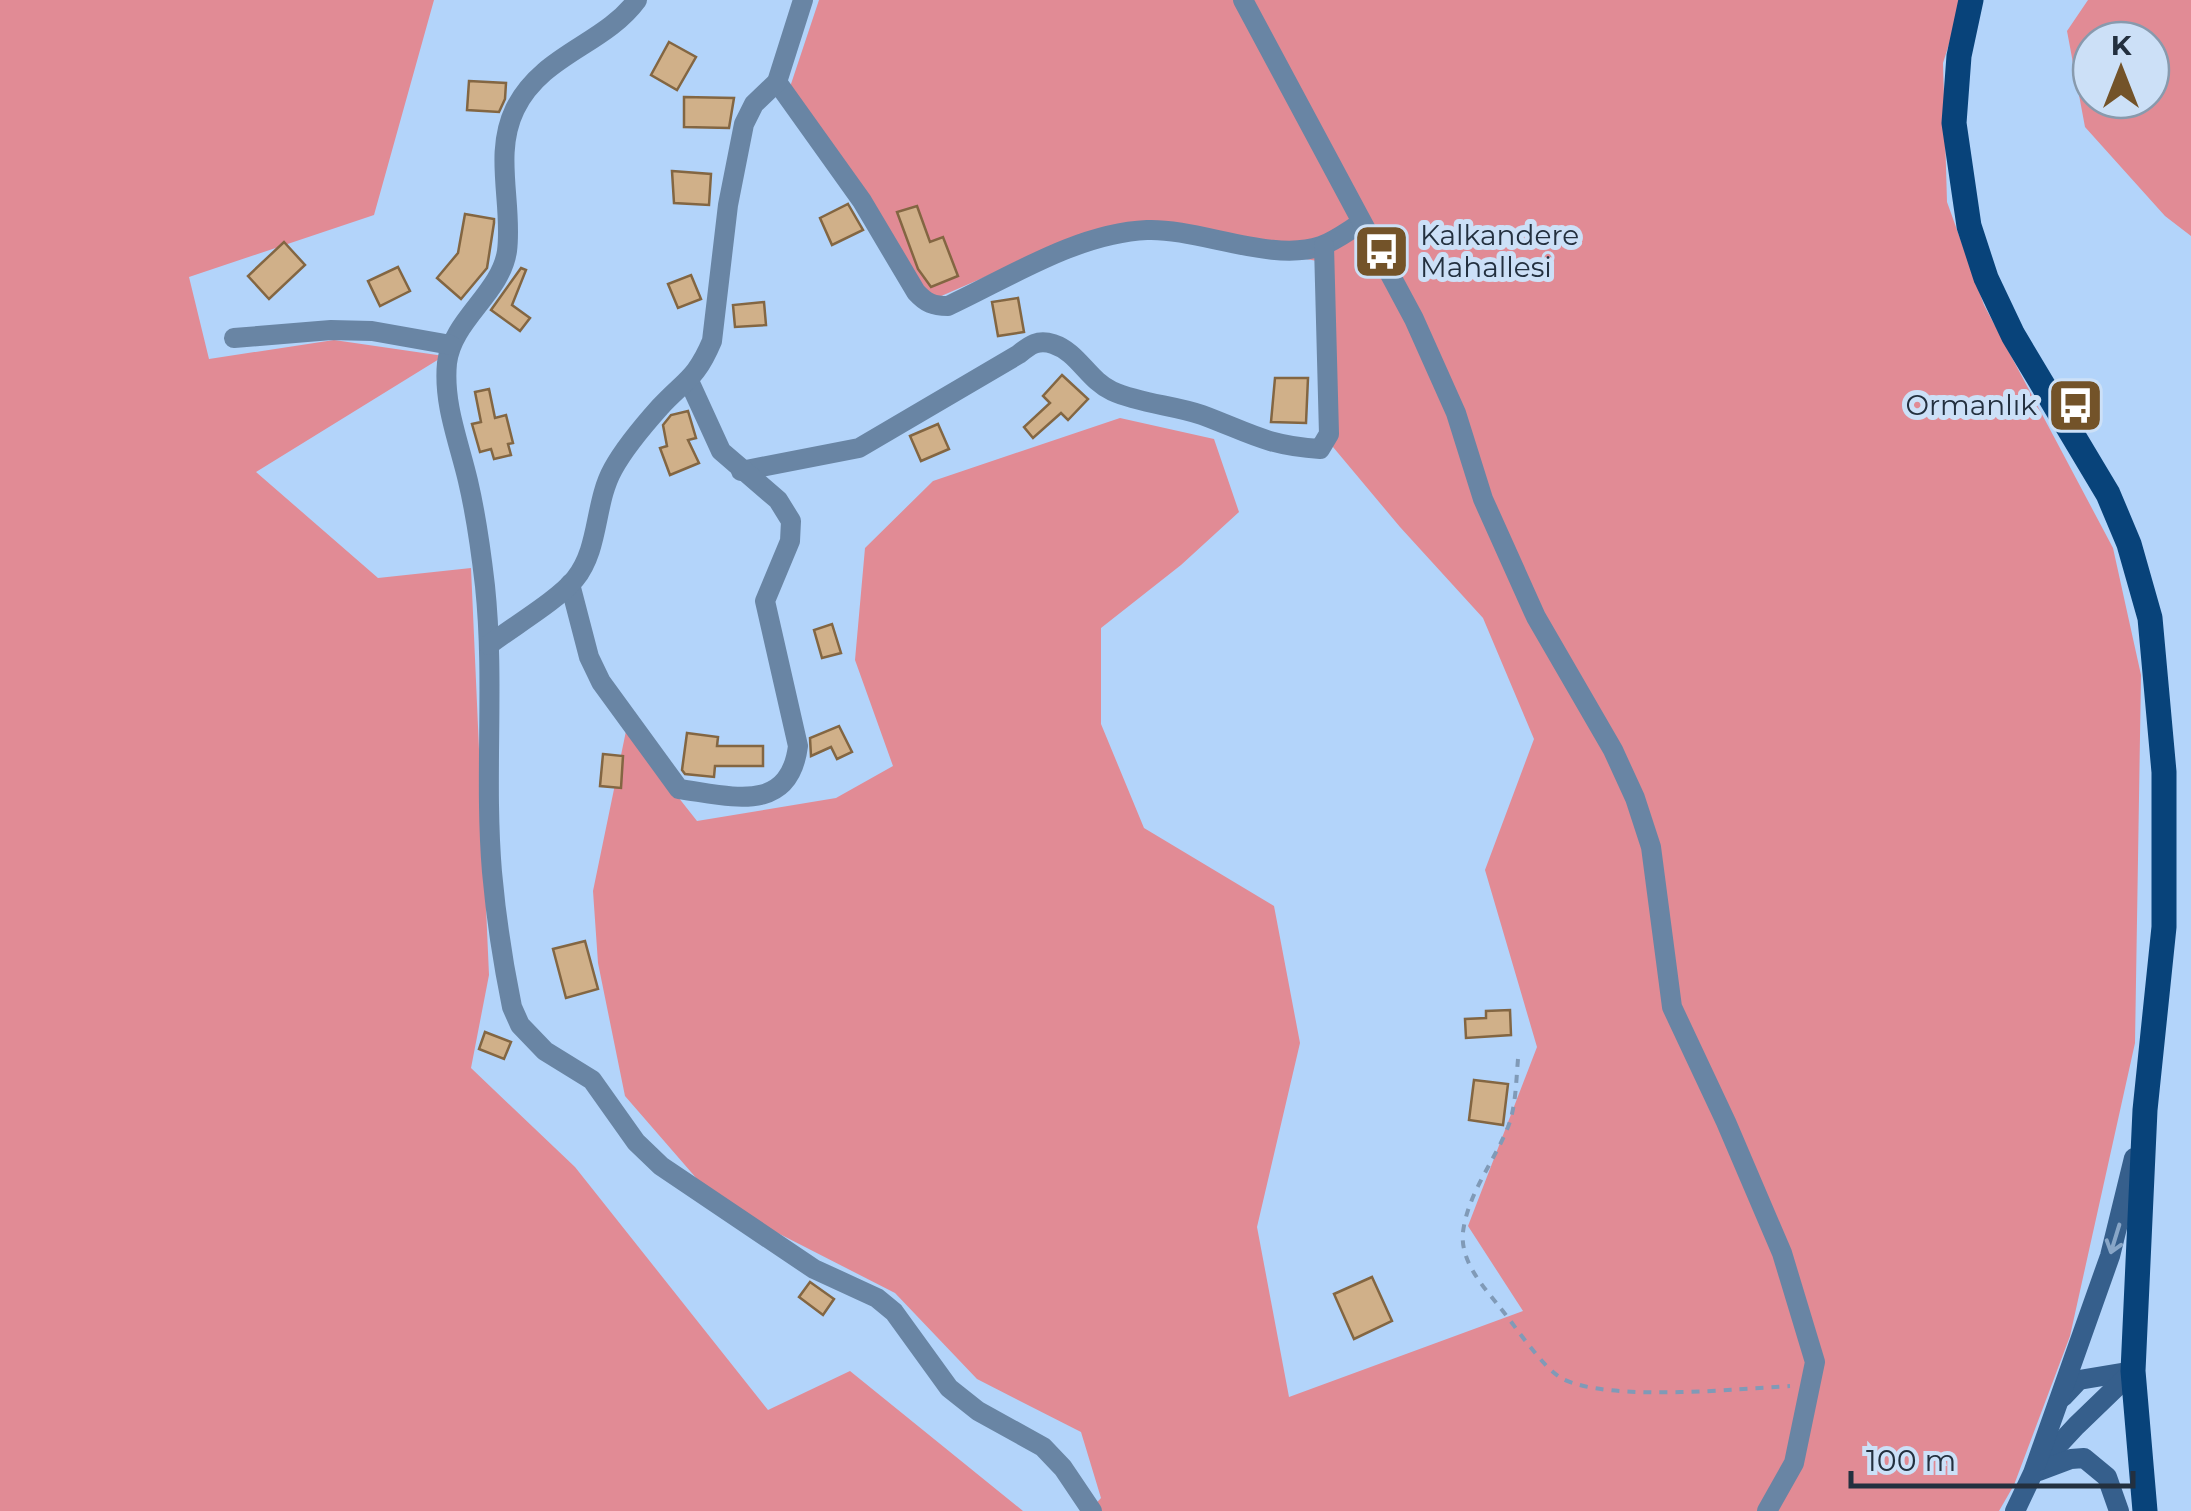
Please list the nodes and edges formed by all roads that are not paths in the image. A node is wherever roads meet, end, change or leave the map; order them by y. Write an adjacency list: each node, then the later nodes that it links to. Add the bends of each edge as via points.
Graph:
1 (637, 0): 9 (street, via 624,17 550,65 517,105 504,154 506,255)
2 (803, 0): 5 (street)
3 (1243, 0): 6 (street)
4 (1972, 0): 14 (main road, via 1954,122 1969,226 2013,334 2108,494 2150,618 2164,772 2164,927)
5 (778, 82): 7 (street, via 926,303 948,306 1072,248 1130,232 1272,249); 10 (street, via 744,124 712,342)
6 (1361, 224): 7 (street); 19 (street, via 1414,318 1536,616 1614,750 1634,798 1651,847 1672,1007 1782,1253 1815,1362 1794,1463)
7 (1324, 246): 11 (street, via 1329,434 1320,449 1275,445 1202,415 1111,391 1048,342 1033,343 858,448)
8 (234, 338): 9 (street, via 359,330)
9 (451, 345): 13 (street, via 447,386 469,482)
10 (689, 382): 11 (street, via 721,451); 12 (street, via 663,404 612,471 590,551)
11 (742, 471): 12 (street, via 778,500 791,522 765,601 798,746 784,786 742,797 679,790 601,682)
12 (570, 584): 13 (street)
13 (489, 645): 18 (street, via 492,872 506,978 520,1024 544,1052 592,1080 661,1166 814,1269 894,1312 949,1388 1042,1447)
14 (2145, 1110): 15 (main road); 16 (main road, one-way to 16, via 2110,1256)
15 (2133, 1371): 16 (main road, via 2079,1380); 17 (main road); 22 (main road)
16 (2055, 1405): 17 (main road)
17 (2033, 1473): 20 (main road); 21 (main road, via 2084,1458 2107,1477)
18 (1092, 1511)
19 (1767, 1511)
20 (2015, 1511)
21 (2118, 1511)
22 (2145, 1511)

